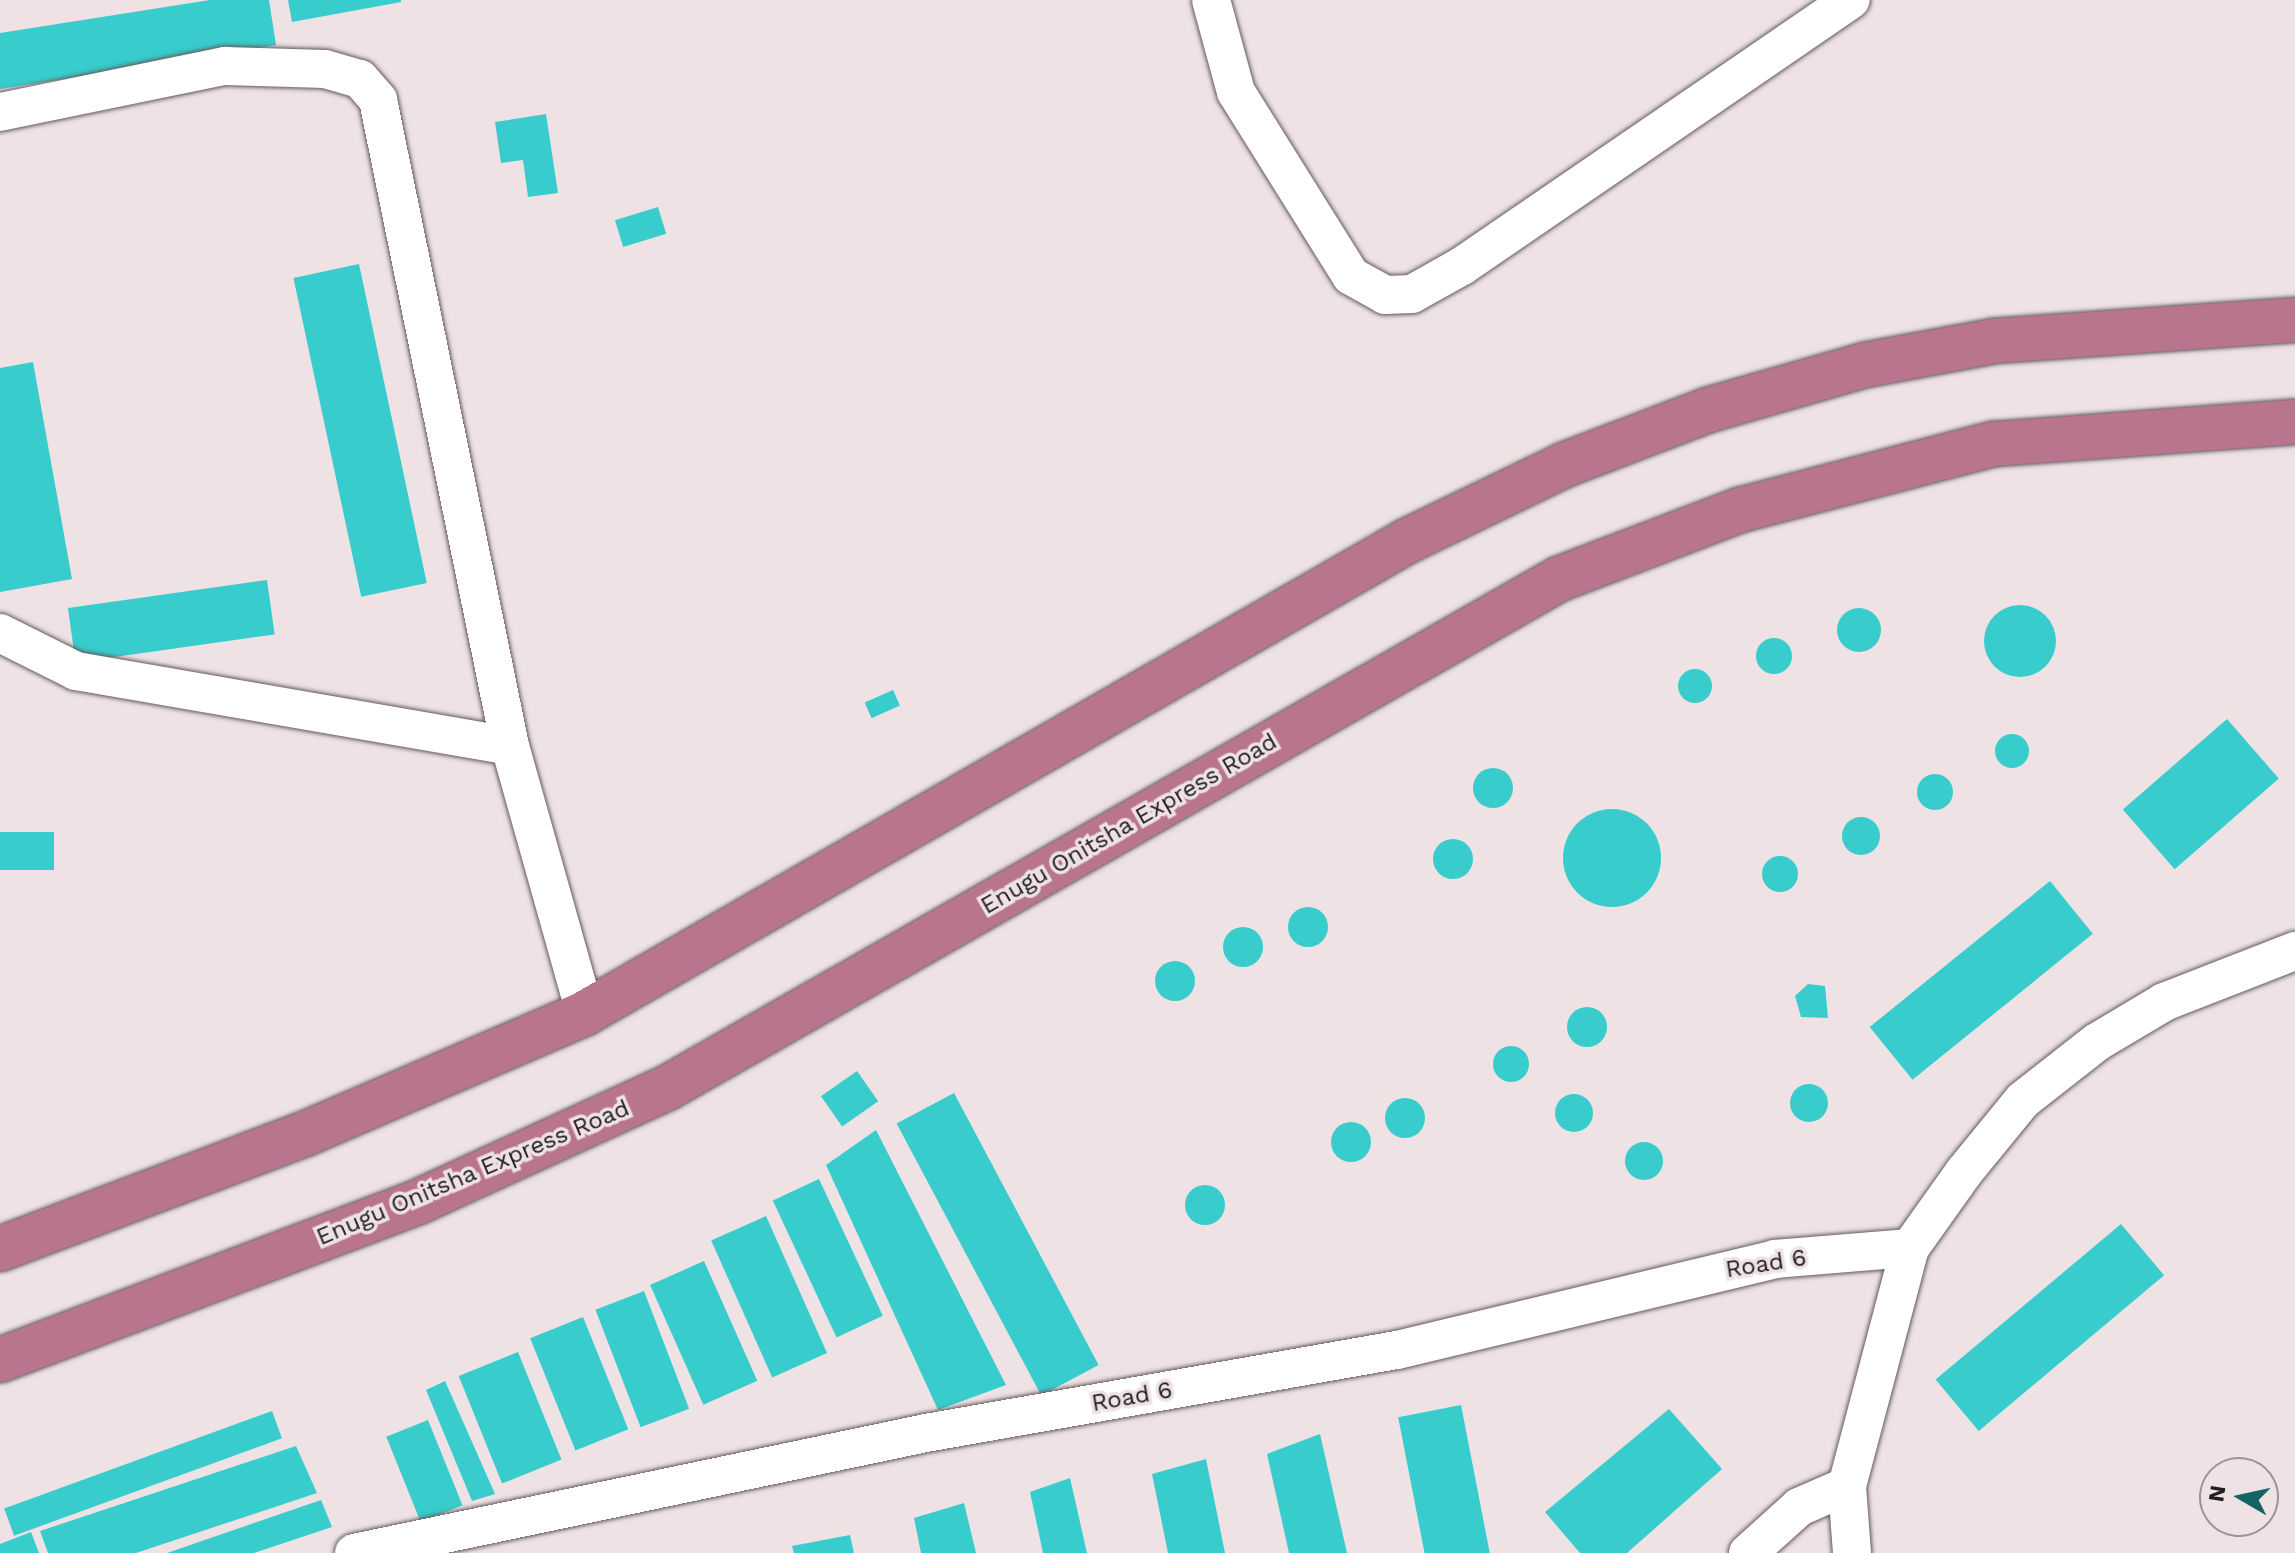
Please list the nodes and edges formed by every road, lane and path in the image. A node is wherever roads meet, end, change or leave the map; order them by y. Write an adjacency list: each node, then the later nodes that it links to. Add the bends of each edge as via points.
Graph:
1 (1211, 0): 2 (street, via 1236,92 1351,276 1385,295 1412,294 1462,266)
2 (1851, 0)
3 (0, 112): 7 (street, via 225,66 325,69 360,79 378,100)
4 (2295, 320): 9 (highway, via 1994,341 1865,365 1708,410 1564,465 1407,541)
5 (2295, 422): 12 (highway, Enugu Onitsha Express Road, via 1994,444 1740,510 1559,579 667,1088 420,1201)
6 (0, 633): 7 (street, via 76,671)
7 (510, 746): 9 (street)
8 (2295, 951): 10 (street, via 2164,1002 2097,1042 2023,1100)
9 (585, 1013): 11 (highway, via 307,1133)
10 (1910, 1248): 13 (street); 14 (street, Road 6, via 1775,1259 1397,1350 926,1433)
11 (0, 1249)
12 (0, 1360)
13 (1847, 1486): 15 (street, via 1799,1507); 16 (street)
14 (354, 1553)
15 (1748, 1553)
16 (1852, 1553)

